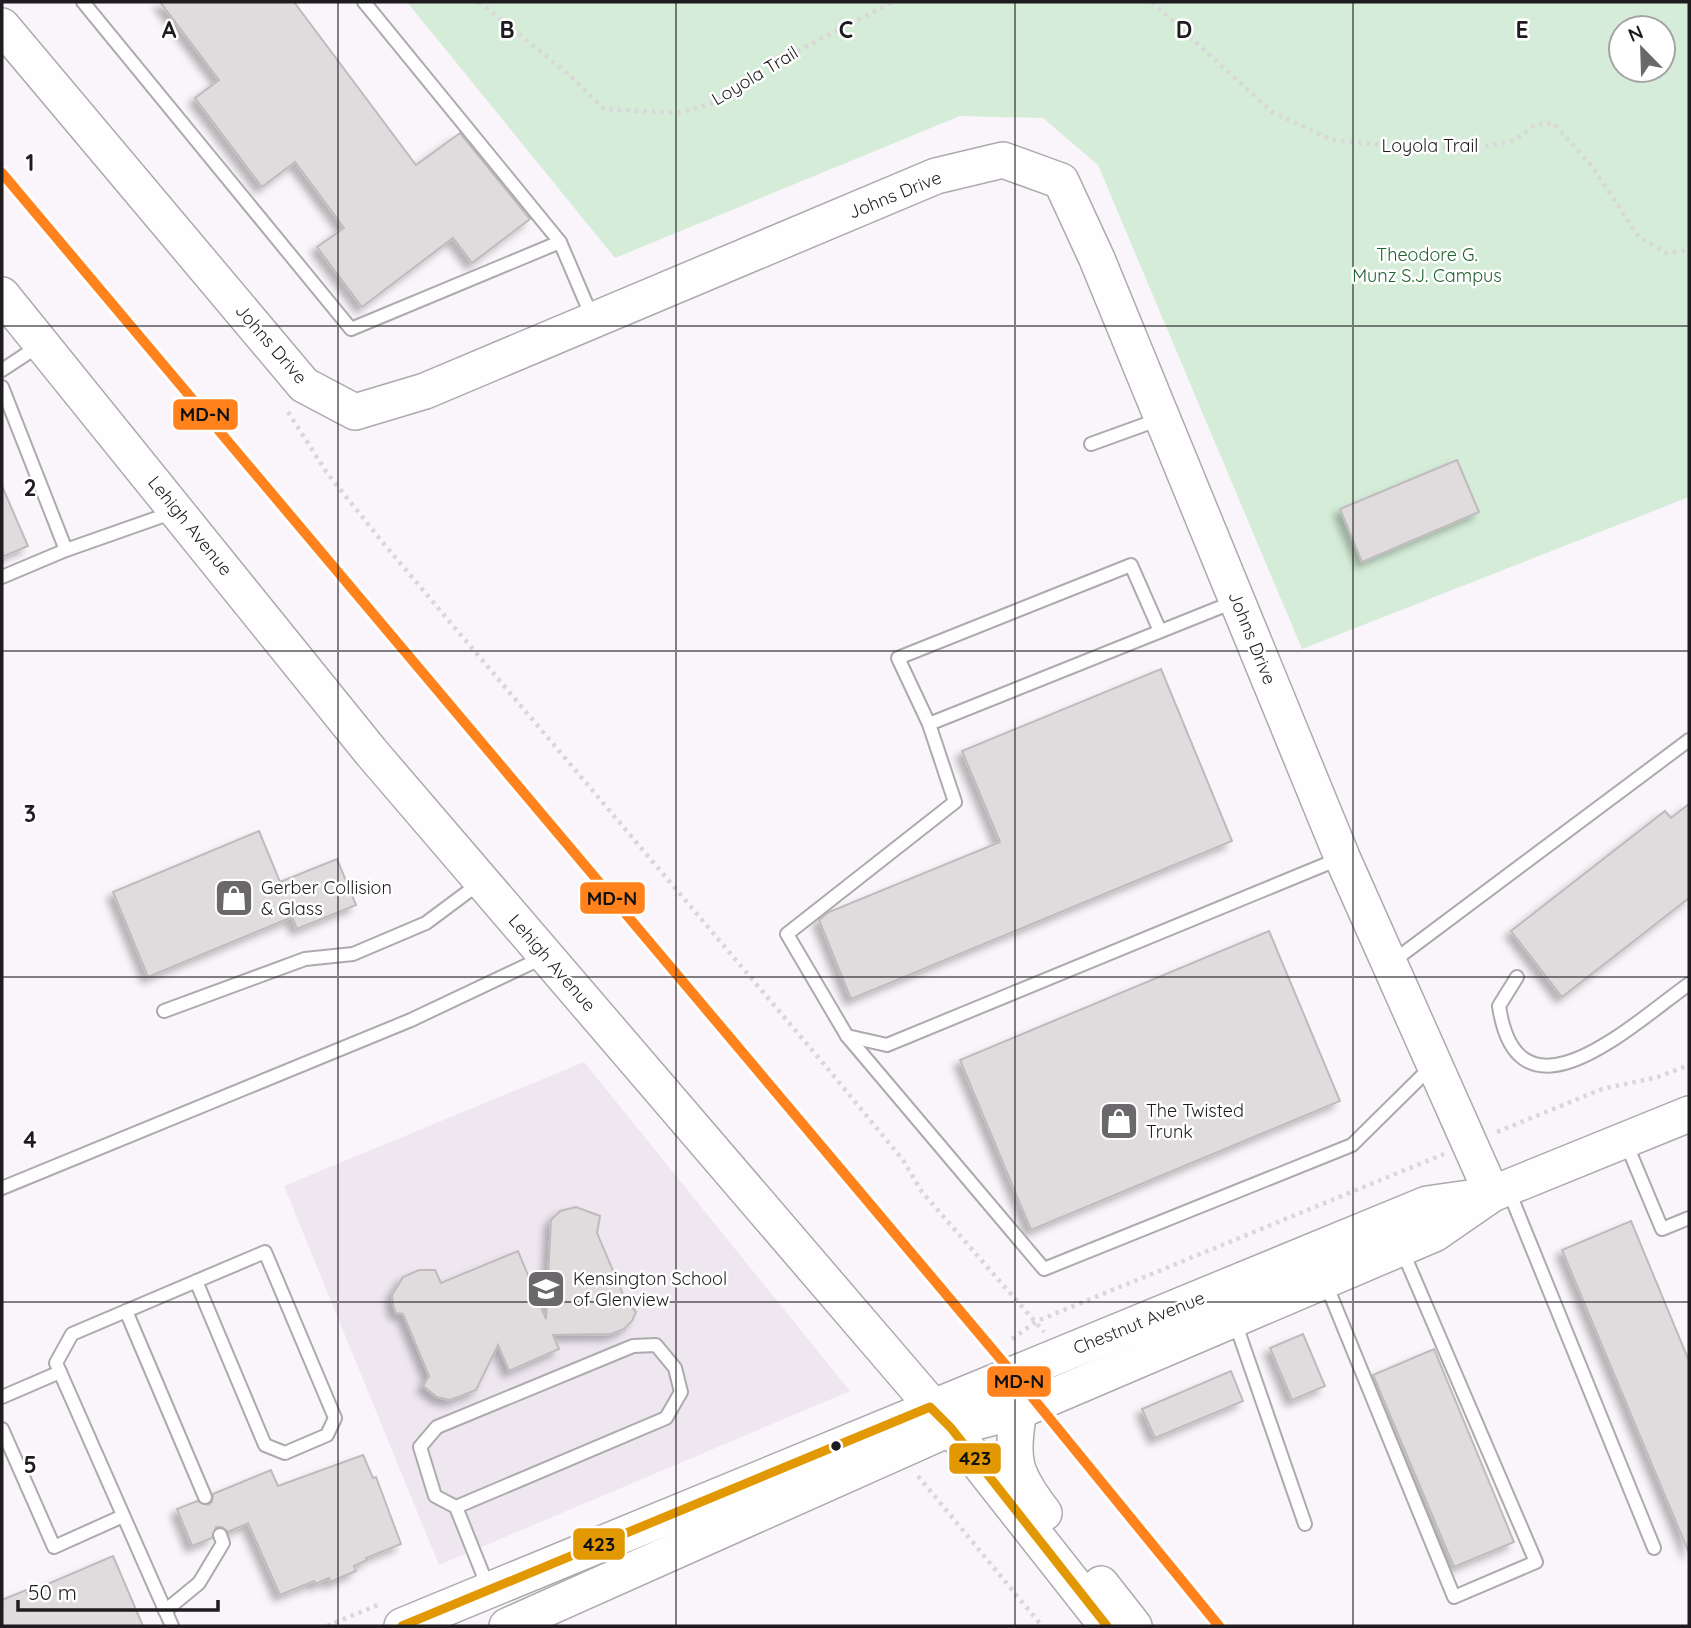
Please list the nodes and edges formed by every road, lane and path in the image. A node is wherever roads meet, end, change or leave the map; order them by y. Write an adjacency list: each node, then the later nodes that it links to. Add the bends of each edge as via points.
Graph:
1 (83, 2): 7 (lane, via 351,329)
2 (364, 2): 7 (lane)
3 (479, 2): 4 (path, Loyola Trail, via 604,109 678,113 710,104 805,47)
4 (893, 2)
5 (1152, 2): 8 (path, Loyola Trail, via 1272,112 1332,140 1413,148 1489,146 1516,141 1535,125 1553,123 1591,165 1639,237 1666,253)
6 (2, 26): 10 (street, Johns Drive, via 304,385 355,412 425,391)
7 (559, 242): 10 (lane)
8 (1689, 250)
9 (4, 301): 11 (street, Lehigh Avenue)
10 (593, 321): 15 (street, Johns Drive, via 936,176 1003,160 1061,181)
11 (42, 344): 12 (lane); 17 (street, Lehigh Avenue)
12 (2, 370)
13 (2, 387): 18 (lane)
14 (280, 401): 45 (path, via 327,473 384,544 832,1074 903,1160 922,1192)
15 (1162, 418): 16 (lane); 20 (street, Johns Drive)
16 (1091, 444)
17 (177, 510): 18 (lane); 25 (street, Lehigh Avenue)
18 (66, 550): 19 (lane)
19 (2, 577)
20 (1236, 600): 21 (lane); 24 (street, Johns Drive)
21 (1160, 631): 22 (lane); 22 (lane, via 1131,565 898,658)
22 (929, 724): 31 (lane, via 955,802 787,934)
23 (1689, 740): 27 (lane)
24 (1342, 857): 27 (street, Johns Drive); 31 (lane, via 887,1045)
25 (481, 882): 26 (street, Lehigh Avenue); 30 (lane, via 426,923 353,954 305,959)
26 (546, 956): 37 (lane, via 411,1020); 50 (street, Lehigh Avenue)
27 (1390, 964): 32 (street, Johns Drive)
28 (1517, 977): 29 (lane, via 1499,1006 1503,1035 1520,1057 1545,1068 1569,1064 1596,1050)
29 (1689, 984)
30 (164, 1011)
31 (847, 1036): 32 (lane, via 1044,1269 1352,1145)
32 (1435, 1063): 36 (street, Johns Drive)
33 (1689, 1065): 36 (path, via 1602,1089)
34 (1689, 1114): 35 (street, Chestnut Avenue)
35 (1625, 1140): 38 (street, Chestnut Avenue); 39 (lane, via 1662,1229)
36 (1471, 1143): 38 (street, Johns Drive); 45 (path)
37 (2, 1188)
38 (1500, 1191): 40 (street, Chestnut Avenue, via 1427,1204); 58 (lane)
39 (1689, 1218)
40 (1395, 1233): 41 (street, Chestnut Avenue); 41 (lane, via 1536,1562 1454,1597)
41 (1319, 1266): 44 (street, Chestnut Avenue); 50 (street, Chestnut Avenue)
42 (197, 1281): 42 (lane, via 265,1252 335,1418 327,1435 285,1453 265,1445); 43 (lane)
43 (126, 1311): 47 (lane, via 72,1334 56,1363); 53 (lane)
44 (1233, 1318): 49 (street, Chestnut Avenue); 56 (lane)
45 (1037, 1321): 46 (path)
46 (1046, 1335)
47 (60, 1372): 48 (lane); 55 (lane)
48 (2, 1397)
49 (1019, 1411): 50 (street, Chestnut Avenue); 66 (street, via 1012,1448 1021,1484)
50 (940, 1418): 59 (street, Chestnut Avenue); 63 (street, Chestnut Avenue); 65 (street, Lehigh Avenue)
51 (2, 1429): 55 (lane, via 54,1547)
52 (916, 1474): 64 (path)
53 (205, 1497)
54 (456, 1507): 54 (lane, via 666,1418 681,1392 675,1368 656,1345 633,1346 437,1427 420,1447 424,1467 435,1496); 59 (lane)
55 (123, 1516): 60 (lane)
56 (1305, 1524)
57 (220, 1535): 60 (lane, via 223,1543 199,1583)
58 (1654, 1548)
59 (489, 1590): 62 (street, Chestnut Avenue)
60 (165, 1611): 61 (lane)
61 (172, 1626)
62 (402, 1626)
63 (507, 1626)
64 (1042, 1626)
65 (1107, 1626)
66 (1134, 1626)

